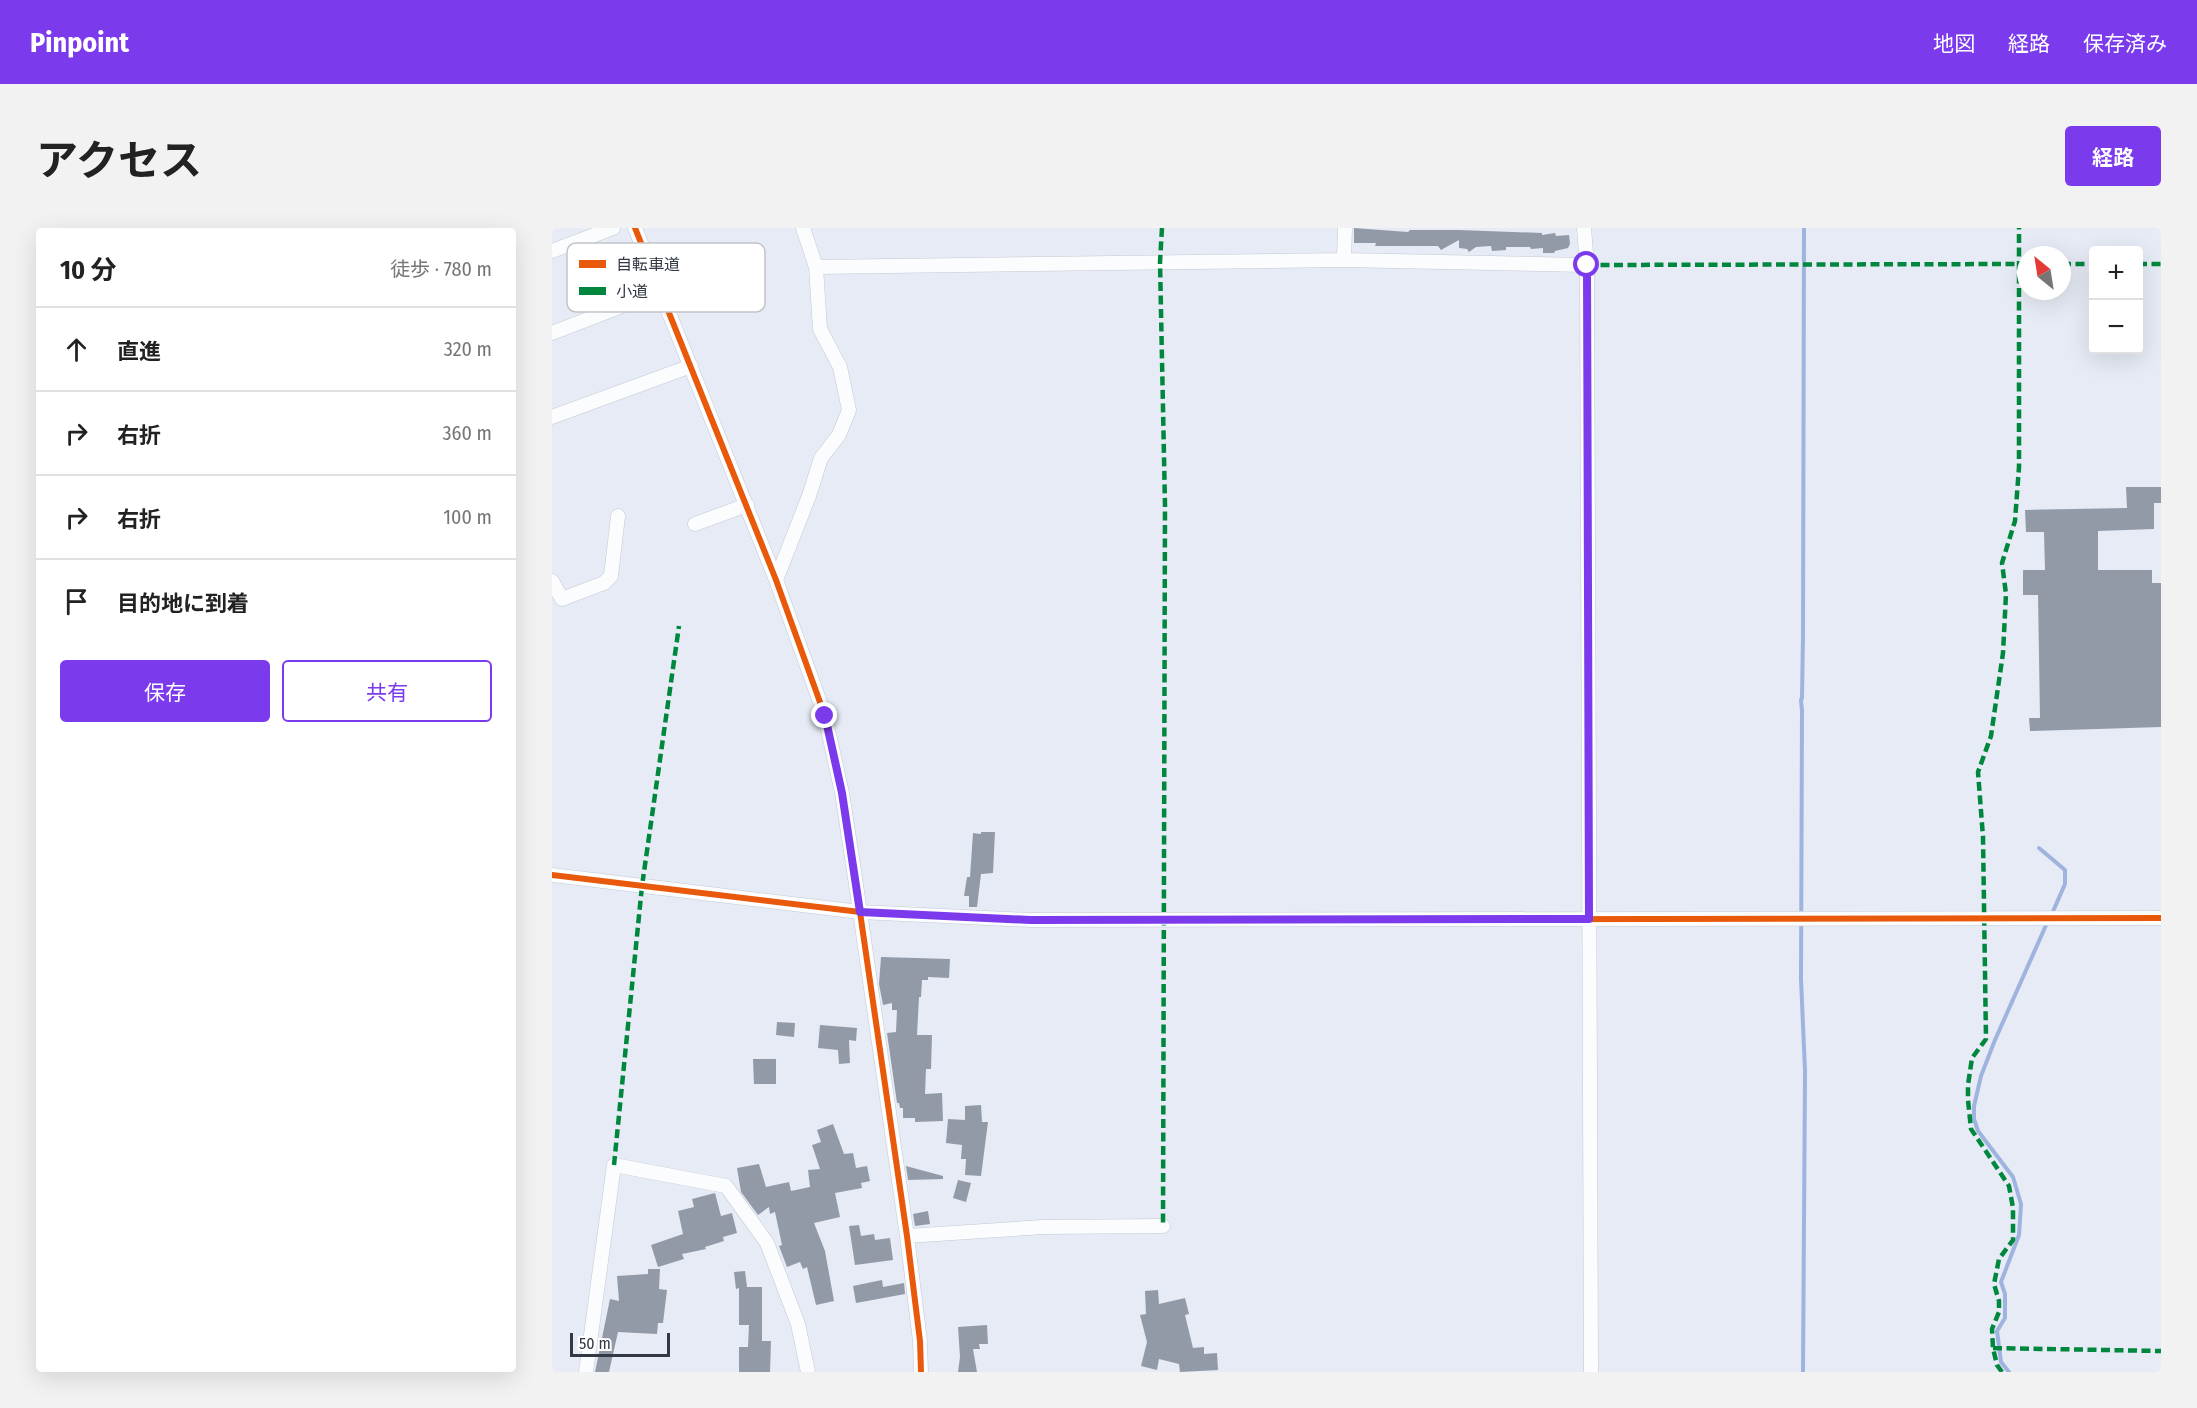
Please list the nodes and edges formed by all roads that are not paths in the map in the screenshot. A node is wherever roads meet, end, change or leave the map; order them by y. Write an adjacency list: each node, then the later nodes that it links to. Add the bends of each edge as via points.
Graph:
1 (613, 228): 6 (street)
2 (635, 228): 7 (street)
3 (803, 228): 12 (street)
4 (1345, 228): 10 (street)
5 (1584, 228): 11 (street)
6 (573, 243)
7 (641, 243)
8 (567, 245): 9 (street)
9 (552, 251)
10 (1344, 260): 11 (street); 12 (street)
11 (1587, 265): 26 (street)
12 (816, 267): 21 (street, via 820,329 840,367 849,410 839,435 822,458)
13 (606, 312): 15 (street)
14 (669, 312): 16 (street)
15 (552, 333)
16 (691, 366): 17 (street); 18 (street)
17 (552, 417)
18 (747, 505): 20 (street); 21 (street)
19 (618, 516): 22 (street, via 611,576 604,583 562,599)
20 (695, 524)
21 (776, 580): 24 (street, via 825,716 842,793)
22 (552, 581)
23 (552, 875): 24 (street)
24 (860, 912): 26 (street, via 1030,920); 28 (street)
25 (2161, 918): 26 (street)
26 (1589, 919): 32 (street)
27 (1163, 1226): 28 (street, via 1043,1227)
28 (907, 1236): 31 (street)
29 (586, 1372): 30 (street, via 614,1165 726,1186 767,1243 798,1324)
30 (808, 1372)
31 (921, 1372)
32 (1591, 1372)

